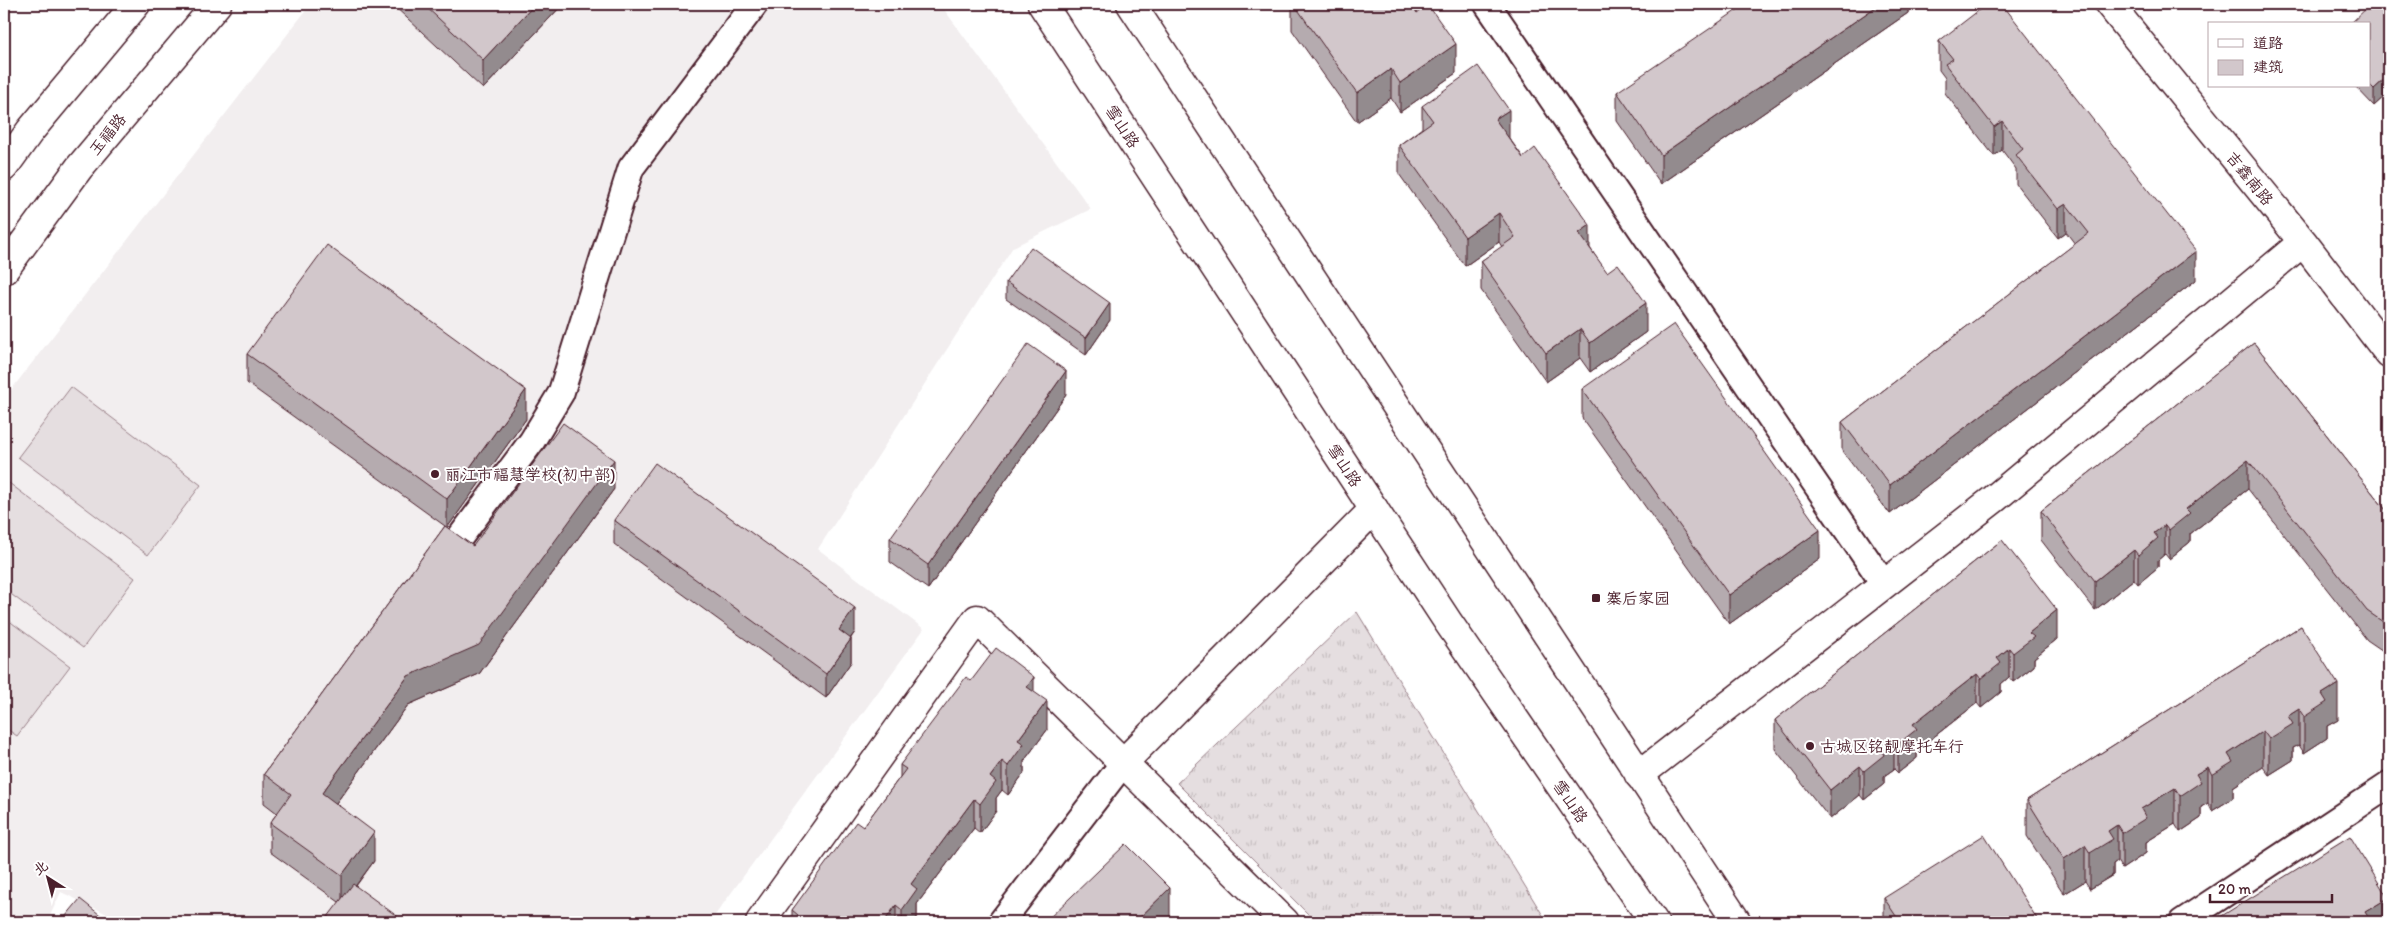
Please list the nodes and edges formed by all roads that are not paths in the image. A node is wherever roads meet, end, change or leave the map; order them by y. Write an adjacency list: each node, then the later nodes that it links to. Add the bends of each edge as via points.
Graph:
1 (136, 4): 8 (street)
2 (217, 4): 10 (street, 玉福路, via 79,168)
3 (755, 4): 13 (lane, via 630,168 561,393 532,441)
4 (1042, 4): 12 (street, 雪山路)
5 (1130, 4): 16 (street)
6 (1487, 4): 14 (lane)
7 (2109, 4): 9 (street, 吉鑫南路)
8 (4, 167)
9 (2303, 242): 11 (street, 吉鑫南路); 14 (street, via 1994,499)
10 (4, 270)
11 (2389, 354)
12 (1374, 509): 15 (street); 22 (street, 雪山路)
13 (455, 544)
14 (1884, 584): 16 (street)
15 (1124, 762): 19 (street, via 977,619); 20 (lane); 21 (street)
16 (1640, 775): 18 (street)
17 (2389, 785): 24 (lane)
18 (1729, 911): 23 (street)
19 (760, 922)
20 (1001, 922)
21 (1285, 922)
22 (1654, 922)
23 (1752, 922)
24 (2182, 922)

